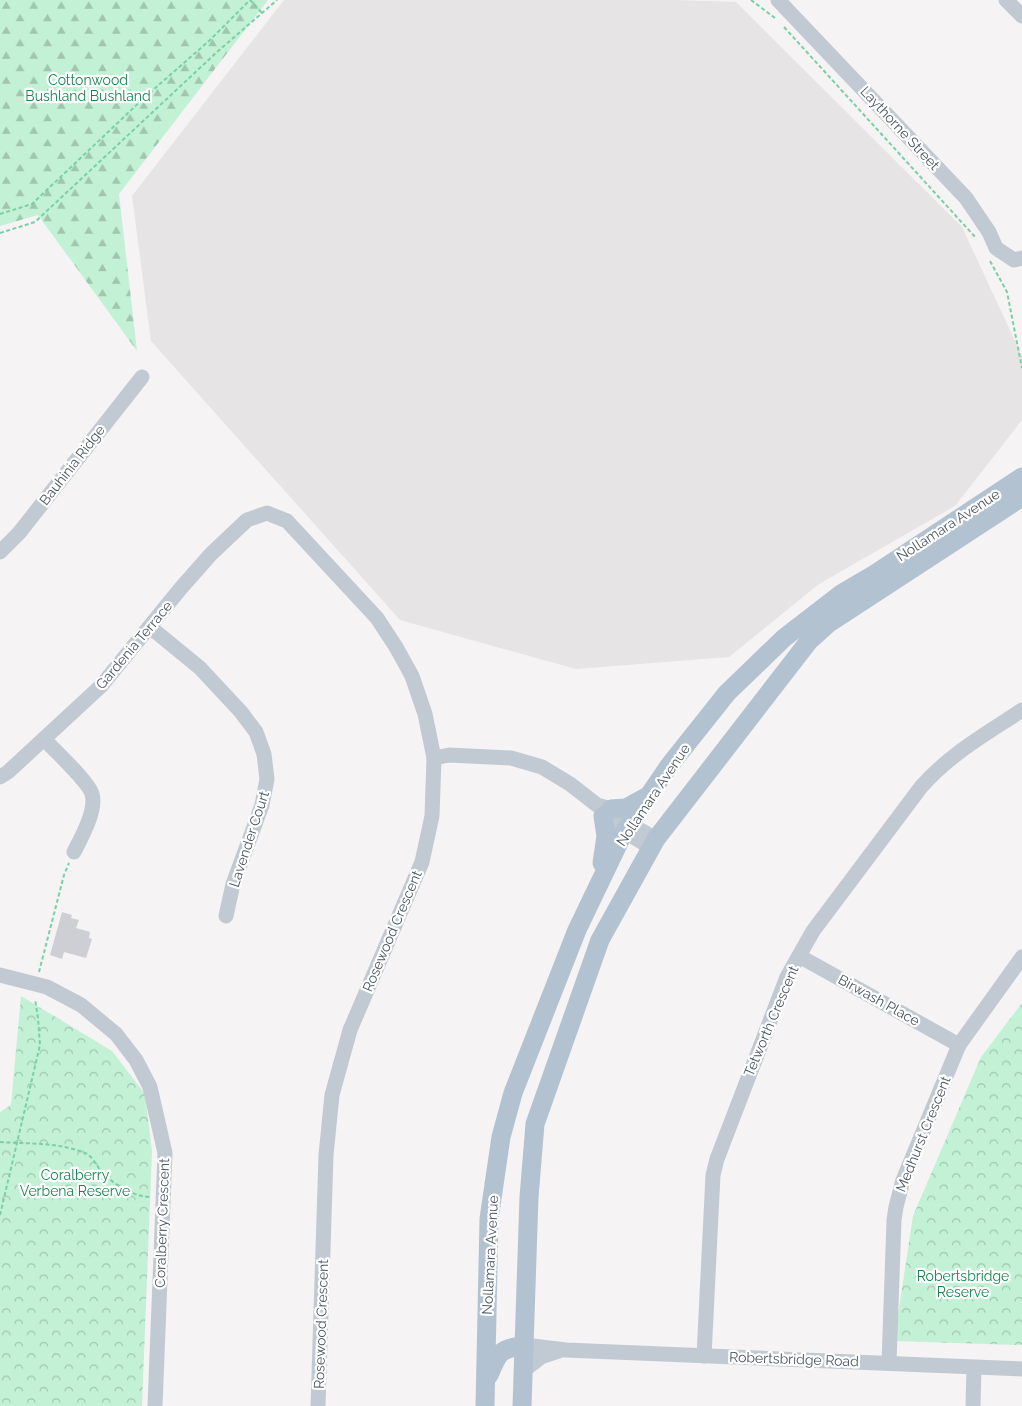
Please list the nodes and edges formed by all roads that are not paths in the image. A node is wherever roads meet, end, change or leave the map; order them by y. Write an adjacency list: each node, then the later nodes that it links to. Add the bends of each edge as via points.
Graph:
1 (778, 0): 4 (street, Laythorne Street, via 966,198 996,248)
2 (1006, 0): 3 (street)
3 (1022, 16)
4 (1018, 259)
5 (142, 377): 9 (street, Bauhinia Ridge)
6 (1022, 477): 12 (main road, Nollamara Avenue, via 841,594 784,638)
7 (1022, 497): 11 (main road, Nollamara Avenue, via 829,623 808,641)
8 (267, 513): 10 (street, Gardenia Terrace, via 247,520 212,554); 15 (street, Rosewood Crescent, via 287,521 377,618 412,676 426,714)
9 (0, 552)
10 (150, 627): 14 (street, Gardenia Terrace, via 101,686); 23 (street, Lavender Court, via 200,668 241,712 256,732 264,754 267,779 262,806 233,884)
11 (779, 678): 12 (main road, via 763,670); 20 (main road, Nollamara Avenue)
12 (719, 703): 17 (main road, Nollamara Avenue)
13 (1022, 710): 24 (street, Tetworth Crescent, via 937,769 813,931)
14 (44, 739): 16 (street, Gardenia Terrace); 21 (street, via 92,794 92,811)
15 (434, 758): 18 (street, via 449,755 511,758 542,767); 37 (street, Rosewood Crescent, via 432,816 422,862 350,1030 332,1095 326,1155)
16 (0, 776)
17 (649, 795): 18 (main road, via 626,808); 19 (main road, Nollamara Avenue)
18 (603, 810): 19 (street); 22 (main road, via 606,836)
19 (627, 828): 20 (street); 22 (main road, Nollamara Avenue)
20 (652, 843): 28 (main road, Nollamara Avenue, via 600,940 535,1124)
21 (74, 852)
22 (599, 884): 35 (main road, Nollamara Avenue, via 513,1093 501,1137 489,1219)
23 (226, 916)
24 (799, 956): 27 (street, Birwash Place); 30 (street, Tetworth Crescent, via 787,977 713,1174)
25 (1022, 957): 27 (street, Medhurst Crescent)
26 (0, 975): 36 (street, Coralberry Crescent, via 47,987 81,1005 116,1034 136,1060 150,1087 164,1153)
27 (959, 1045): 31 (street, Medhurst Crescent, via 903,1180 896,1207)
28 (524, 1345): 29 (street, Robertsbridge Road); 34 (main road, Nollamara Avenue); 35 (main road, via 505,1349 497,1355)
29 (566, 1350): 30 (street, Robertsbridge Road); 34 (street, Robertsbridge Road, via 541,1357)
30 (704, 1356): 31 (street, Robertsbridge Road)
31 (888, 1363): 32 (street, Robertsbridge Road)
32 (974, 1368): 33 (street, Robertsbridge Road); 40 (street)
33 (1022, 1369)
34 (523, 1371): 39 (main road, Nollamara Avenue)
35 (485, 1384): 38 (main road, Nollamara Avenue)
36 (156, 1406)
37 (318, 1406)
38 (485, 1406)
39 (522, 1406)
40 (973, 1406)

